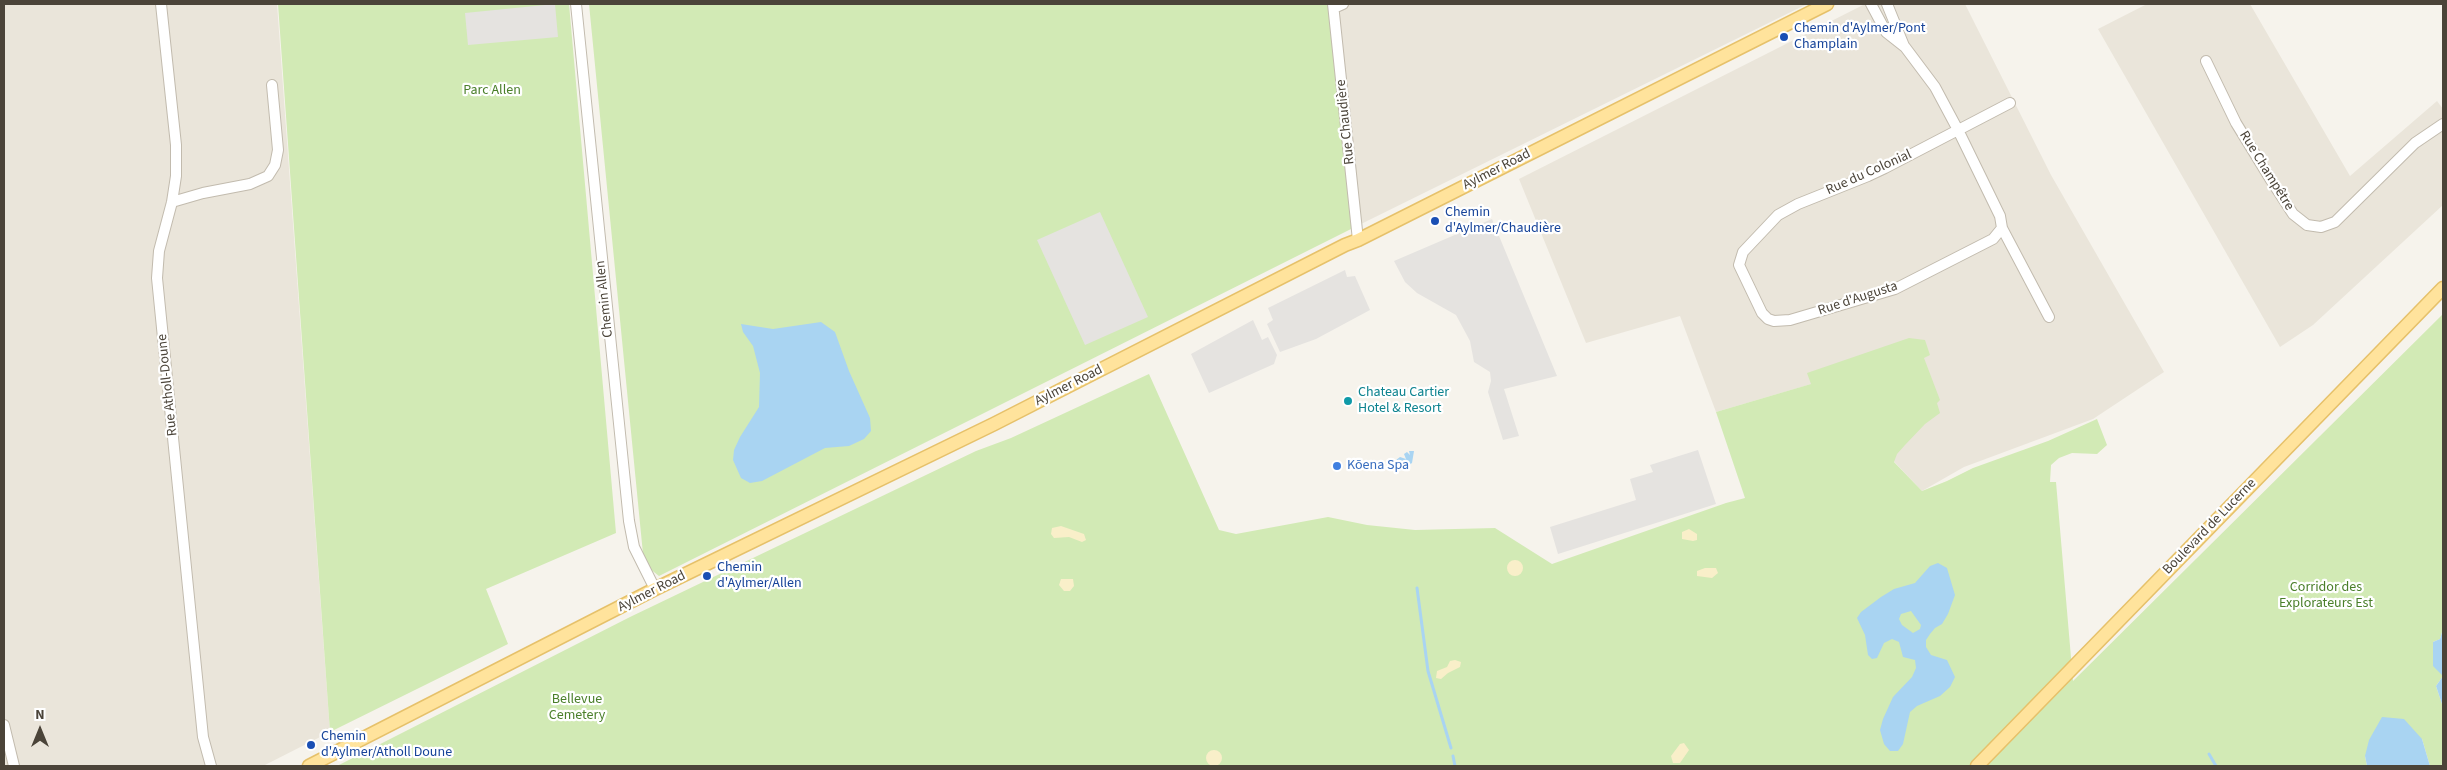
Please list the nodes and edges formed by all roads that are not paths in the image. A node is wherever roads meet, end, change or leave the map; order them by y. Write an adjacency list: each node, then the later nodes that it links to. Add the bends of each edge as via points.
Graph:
1 (161, 4): 13 (street, Rue Atholl-Doune, via 176,145)
2 (576, 4): 19 (street, Chemin Allen, via 629,521 634,547)
3 (1827, 4): 15 (main road, Aylmer Road)
4 (1870, 4): 7 (street, via 1886,32)
5 (1887, 4): 7 (street)
6 (1336, 5): 15 (street, Rue Chaudière)
7 (1905, 47): 12 (street, via 1927,74)
8 (2206, 61): 11 (street, Rue Champêtre, via 2236,122 2271,180 2293,214 2307,226 2321,228 2335,222 2416,143)
9 (272, 85): 13 (street, via 278,150 275,165 268,176 250,184)
10 (2010, 103): 12 (street, Rue du Colonial)
11 (2443, 124)
12 (1958, 130): 14 (street, via 2000,216); 16 (street, Rue du Colonial, via 1868,176 1791,207 1778,215)
13 (172, 202): 22 (street, Rue Atholl-Doune, via 159,251 157,278 203,738)
14 (2002, 228): 16 (street, Rue d'Augusta, via 1993,239 1896,289 1781,321 1768,319 1762,313 1741,271); 18 (street)
15 (1358, 240): 19 (main road, Aylmer Road, via 994,424)
16 (1740, 258)
17 (2443, 288): 24 (main road, Boulevard de Lucerne)
18 (2049, 317)
19 (656, 589): 23 (main road, Aylmer Road)
20 (4, 725): 21 (street)
21 (14, 766)
22 (211, 766)
23 (309, 766)
24 (1977, 766)

